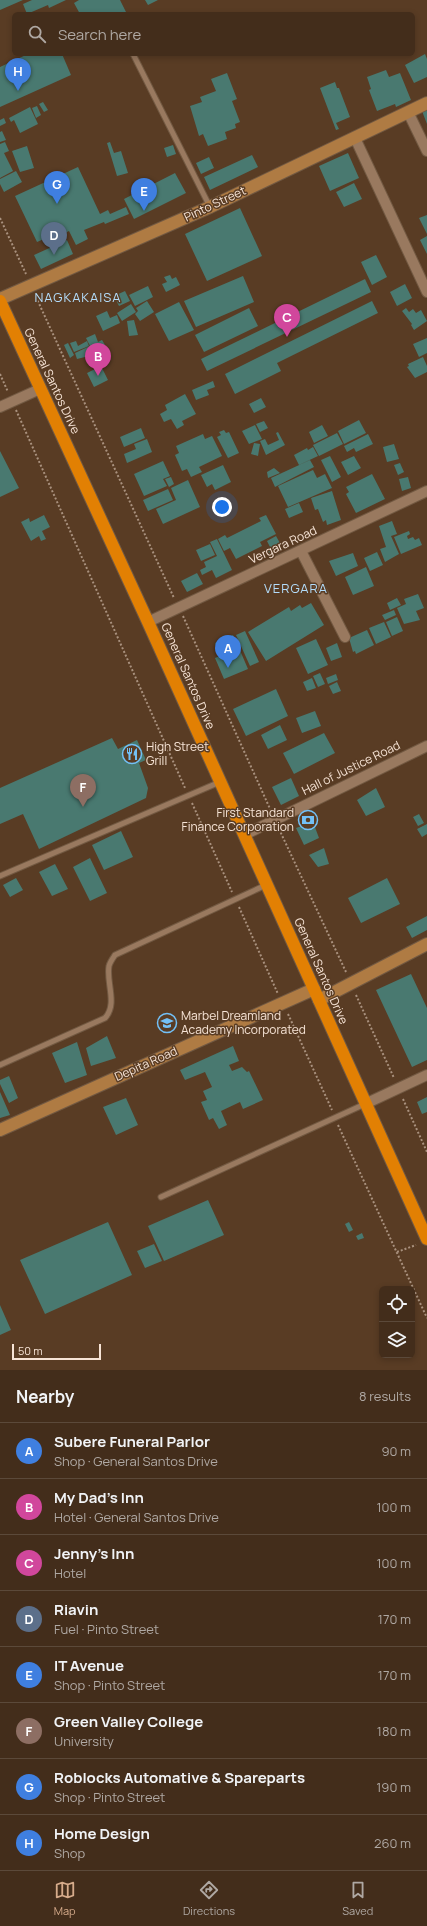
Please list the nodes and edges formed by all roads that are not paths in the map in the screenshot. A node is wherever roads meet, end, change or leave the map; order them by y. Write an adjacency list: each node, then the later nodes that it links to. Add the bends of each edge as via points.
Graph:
1 (134, 56): 6 (lane)
2 (427, 104): 3 (street, Pinto Street)
3 (408, 112): 4 (street, Pinto Street); 5 (street)
4 (355, 138): 6 (street, Pinto Street); 7 (street)
5 (427, 151)
6 (210, 207): 8 (street, Pinto Street)
7 (427, 292)
8 (0, 300): 9 (highway, General Santos Drive)
9 (40, 389): 10 (street); 13 (highway, General Santos Drive)
10 (0, 407)
11 (427, 491): 12 (street, Vergara Road)
12 (301, 551): 13 (street, Vergara Road); 14 (street)
13 (148, 622): 16 (highway, General Santos Drive)
14 (345, 637)
15 (427, 746): 17 (street, Hall of Justice Road)
16 (220, 782): 17 (highway, General Santos Drive); 18 (lane)
17 (244, 835): 19 (highway, General Santos Drive)
18 (0, 876)
19 (266, 885): 21 (highway, General Santos Drive); 22 (lane, via 116,955 109,965 111,1003 110,1013 105,1018)
20 (427, 944): 21 (street, Depita Road, via 351,983)
21 (317, 994): 24 (highway, General Santos Drive); 25 (street, Depita Road, via 283,1003)
22 (0, 1065)
23 (427, 1075): 24 (street)
24 (365, 1104): 26 (lane); 27 (highway, General Santos Drive)
25 (0, 1130)
26 (161, 1196)
27 (424, 1241)

